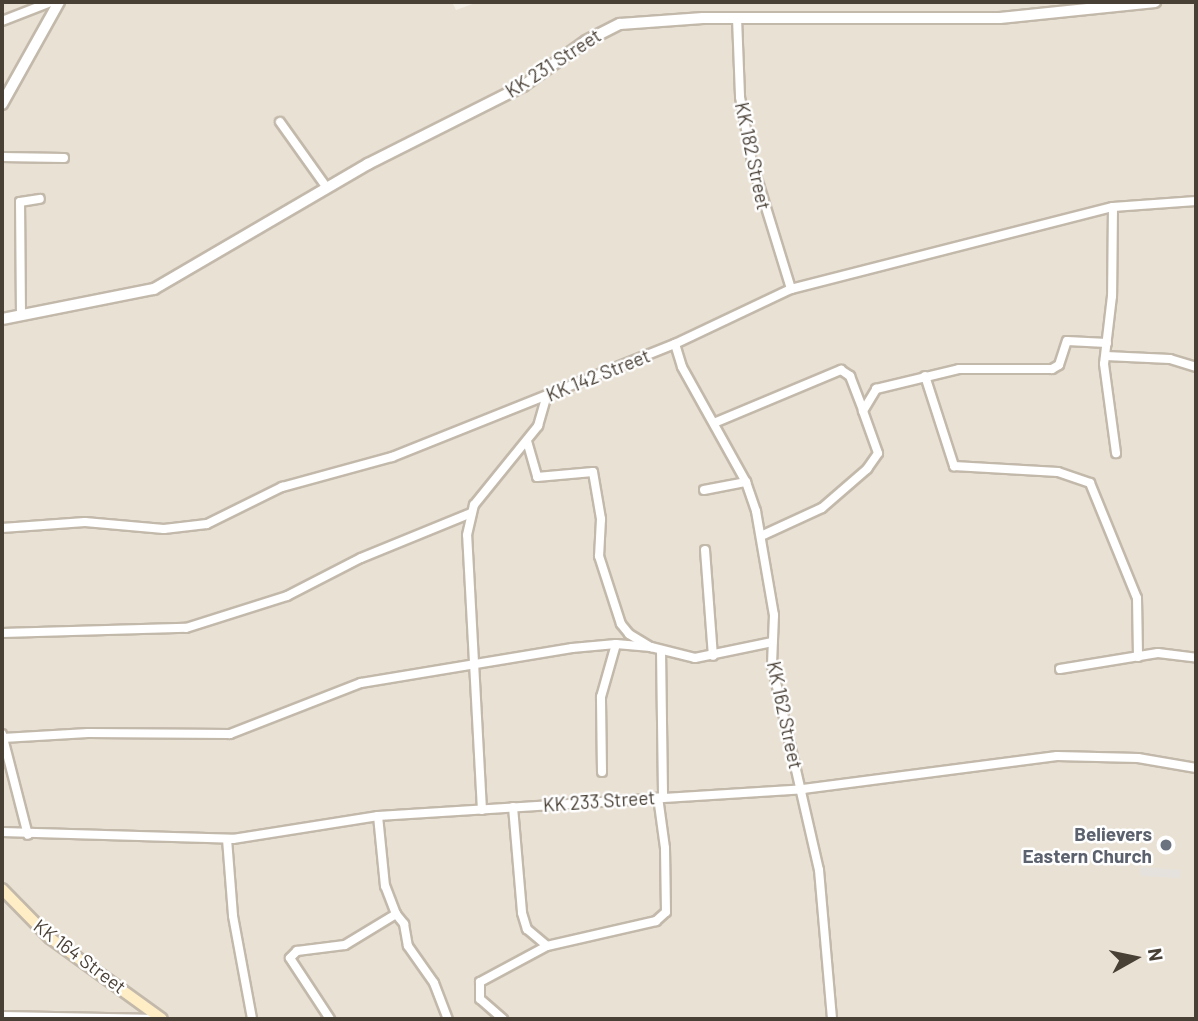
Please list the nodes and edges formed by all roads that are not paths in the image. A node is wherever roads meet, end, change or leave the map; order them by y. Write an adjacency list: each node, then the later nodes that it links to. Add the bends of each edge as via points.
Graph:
1 (51, 2): 6 (street)
2 (60, 2): 7 (street)
3 (1155, 2): 4 (street, KK 231 Street)
4 (1120, 4): 5 (street, KK 231 Street, via 1000,18)
5 (737, 18): 11 (street, KK 231 Street, via 669,19 605,30 523,86); 15 (street, KK 182 Street, via 740,97 751,162)
6 (2, 21)
7 (2, 103)
8 (281, 122): 11 (street)
9 (2, 157): 10 (street)
10 (64, 158)
11 (327, 188): 16 (street, KK 231 Street, via 154,289)
12 (40, 199): 16 (street, via 20,202)
13 (1196, 201): 14 (street, KK 142 Street)
14 (1113, 207): 15 (street, KK 142 Street); 18 (street)
15 (791, 289): 19 (street, KK 142 Street)
16 (21, 315): 17 (street, KK 231 Street)
17 (2, 319)
18 (1107, 343): 20 (street); 22 (street, via 1067,341 1059,365 1052,369 959,369)
19 (675, 344): 23 (street, KK 142 Street); 25 (street, KK 162 Street, via 682,367)
20 (1106, 356): 21 (street, via 1162,358); 27 (street)
21 (1196, 367)
22 (925, 376): 24 (street, via 876,389); 40 (street, via 954,466 1058,472 1090,483 1137,598)
23 (548, 395): 26 (street, via 538,426); 31 (street, KK 142 Street, via 392,457 282,487 207,524 164,529 85,522)
24 (863, 411): 25 (street, via 850,376 841,370); 32 (street, via 878,453 867,469 822,508)
25 (714, 423): 28 (street, KK 162 Street)
26 (527, 441): 30 (street); 37 (street, via 537,477 593,472 601,519 599,556 621,624)
27 (1116, 453)
28 (746, 482): 29 (street); 32 (street, KK 162 Street)
29 (704, 491)
30 (471, 513): 34 (street, via 361,558 287,596 186,628); 42 (street)
31 (2, 528)
32 (761, 536): 35 (street, KK 162 Street, via 774,614)
33 (705, 550): 39 (street)
34 (2, 633)
35 (772, 642): 39 (street); 47 (street, KK 162 Street, via 782,722)
36 (616, 644): 37 (street); 42 (street); 46 (street, via 601,697)
37 (651, 647): 38 (street)
38 (661, 650): 39 (street, via 695,658); 48 (street)
39 (713, 656)
40 (1138, 657): 41 (street, via 1170,652); 43 (street)
41 (1196, 658)
42 (472, 663): 44 (street, via 360,684 230,734); 50 (street)
43 (1060, 669)
44 (2, 736): 53 (street)
45 (1196, 768): 47 (street, KK 233 Street, via 1138,758 1058,756)
46 (602, 772)
47 (803, 789): 48 (street, KK 233 Street); 64 (street, KK 162 Street, via 819,870)
48 (660, 797): 49 (street, KK 233 Street); 57 (street, via 666,912 656,921)
49 (513, 807): 50 (street, KK 233 Street); 57 (street, via 522,913 527,929)
50 (482, 810): 51 (street, KK 233 Street)
51 (378, 816): 54 (street, KK 233 Street); 56 (street, via 385,886)
52 (2, 832): 53 (street, KK 233 Street)
53 (28, 835): 54 (street, KK 233 Street)
54 (227, 839): 60 (street, via 233,916)
55 (2, 889): 59 (main road, KK 164 Street, via 50,938)
56 (396, 914): 61 (street, via 345,945 293,954 292,965); 62 (street)
57 (547, 946): 63 (street, via 480,982 480,999)
58 (2, 1016): 59 (street)
59 (161, 1019)
60 (252, 1019)
61 (330, 1019)
62 (448, 1019)
63 (503, 1019)
64 (832, 1019)

